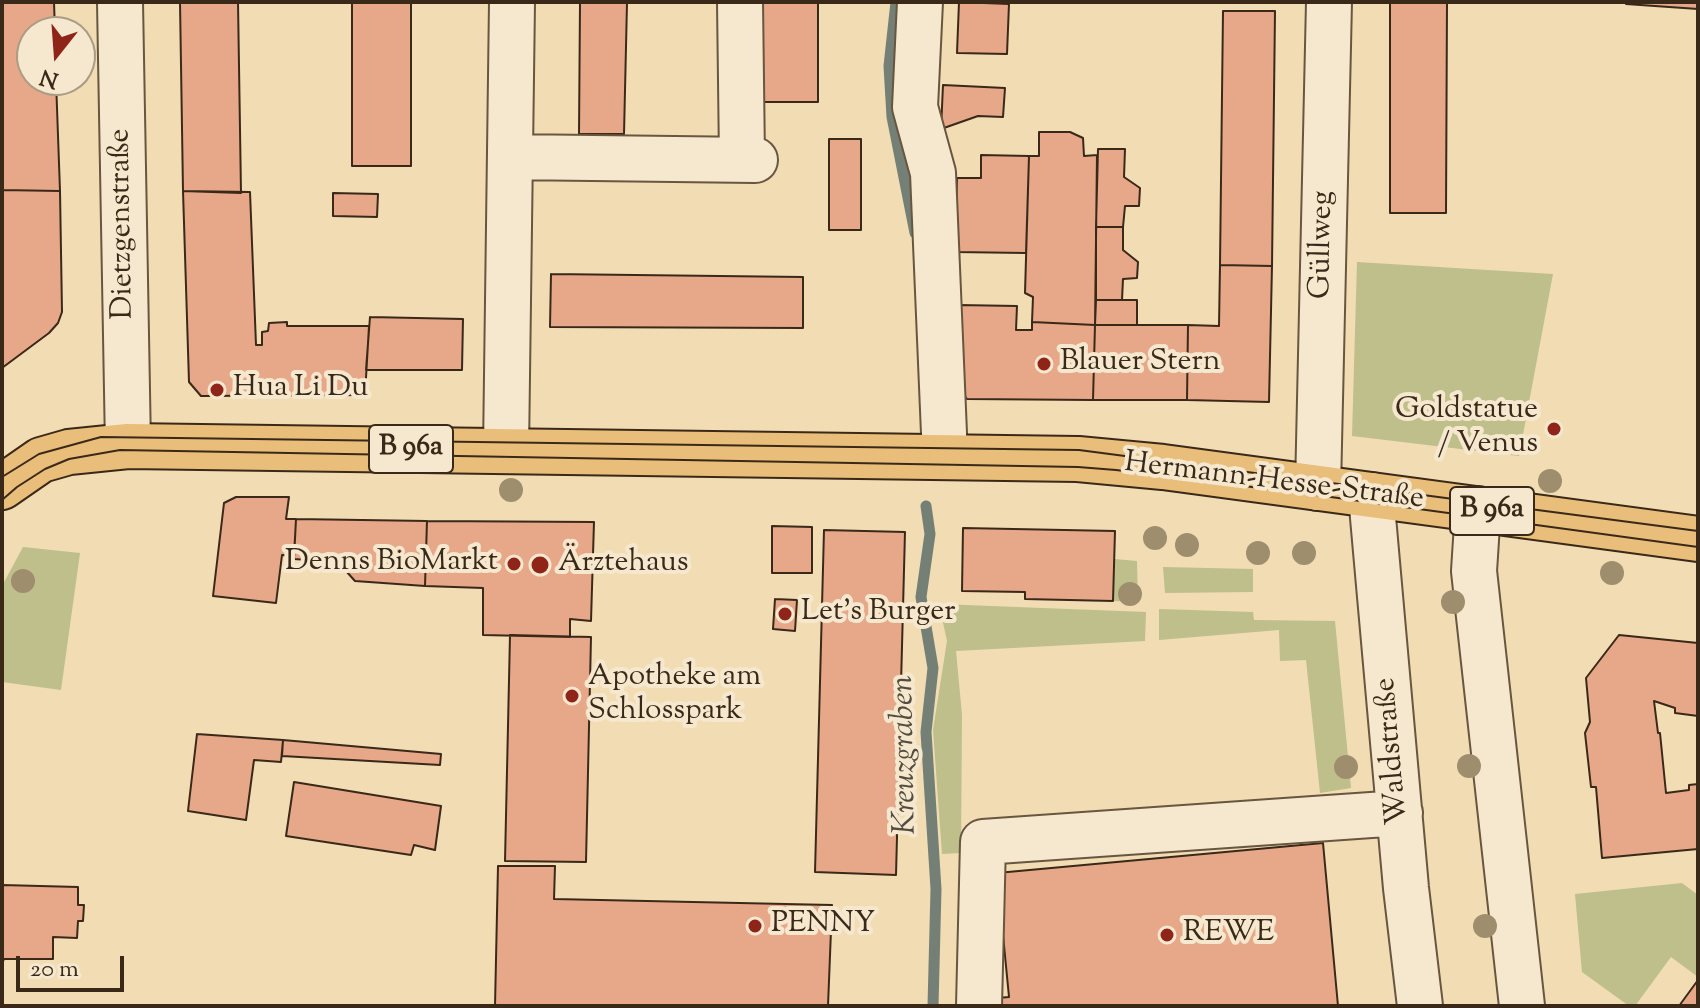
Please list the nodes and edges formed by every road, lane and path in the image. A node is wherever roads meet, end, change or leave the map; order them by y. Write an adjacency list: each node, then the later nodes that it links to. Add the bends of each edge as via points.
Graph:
1 (120, 2): 7 (street, Dietzgenstraße)
2 (512, 2): 6 (street)
3 (740, 2): 6 (street, via 748,160)
4 (920, 2): 9 (street, via 915,107 933,173)
5 (1329, 2): 11 (street, Güllweg)
6 (511, 157): 8 (street)
7 (141, 446): 8 (main road, Hermann-Hesse-Straße / B 96a); 10 (main road, B 96a, via 69,452 41,460)
8 (506, 450): 9 (main road, Hermann-Hesse-Straße / B 96a)
9 (945, 457): 11 (main road, Hermann-Hesse-Straße / B 96a, via 1114,462)
10 (2, 487)
11 (1318, 488): 12 (main road, Hermann-Hesse-Straße / B 96a)
12 (1371, 495): 13 (main road, Hermann-Hesse-Straße / B 96a); 15 (street, Waldstraße)
13 (1478, 509): 14 (main road, Hermann-Hesse-Straße / B 96a); 18 (street, via 1474,571)
14 (1698, 539)
15 (1400, 813): 16 (street, via 983,842); 17 (street, Waldstraße)
16 (979, 1006)
17 (1420, 1006)
18 (1522, 1006)

